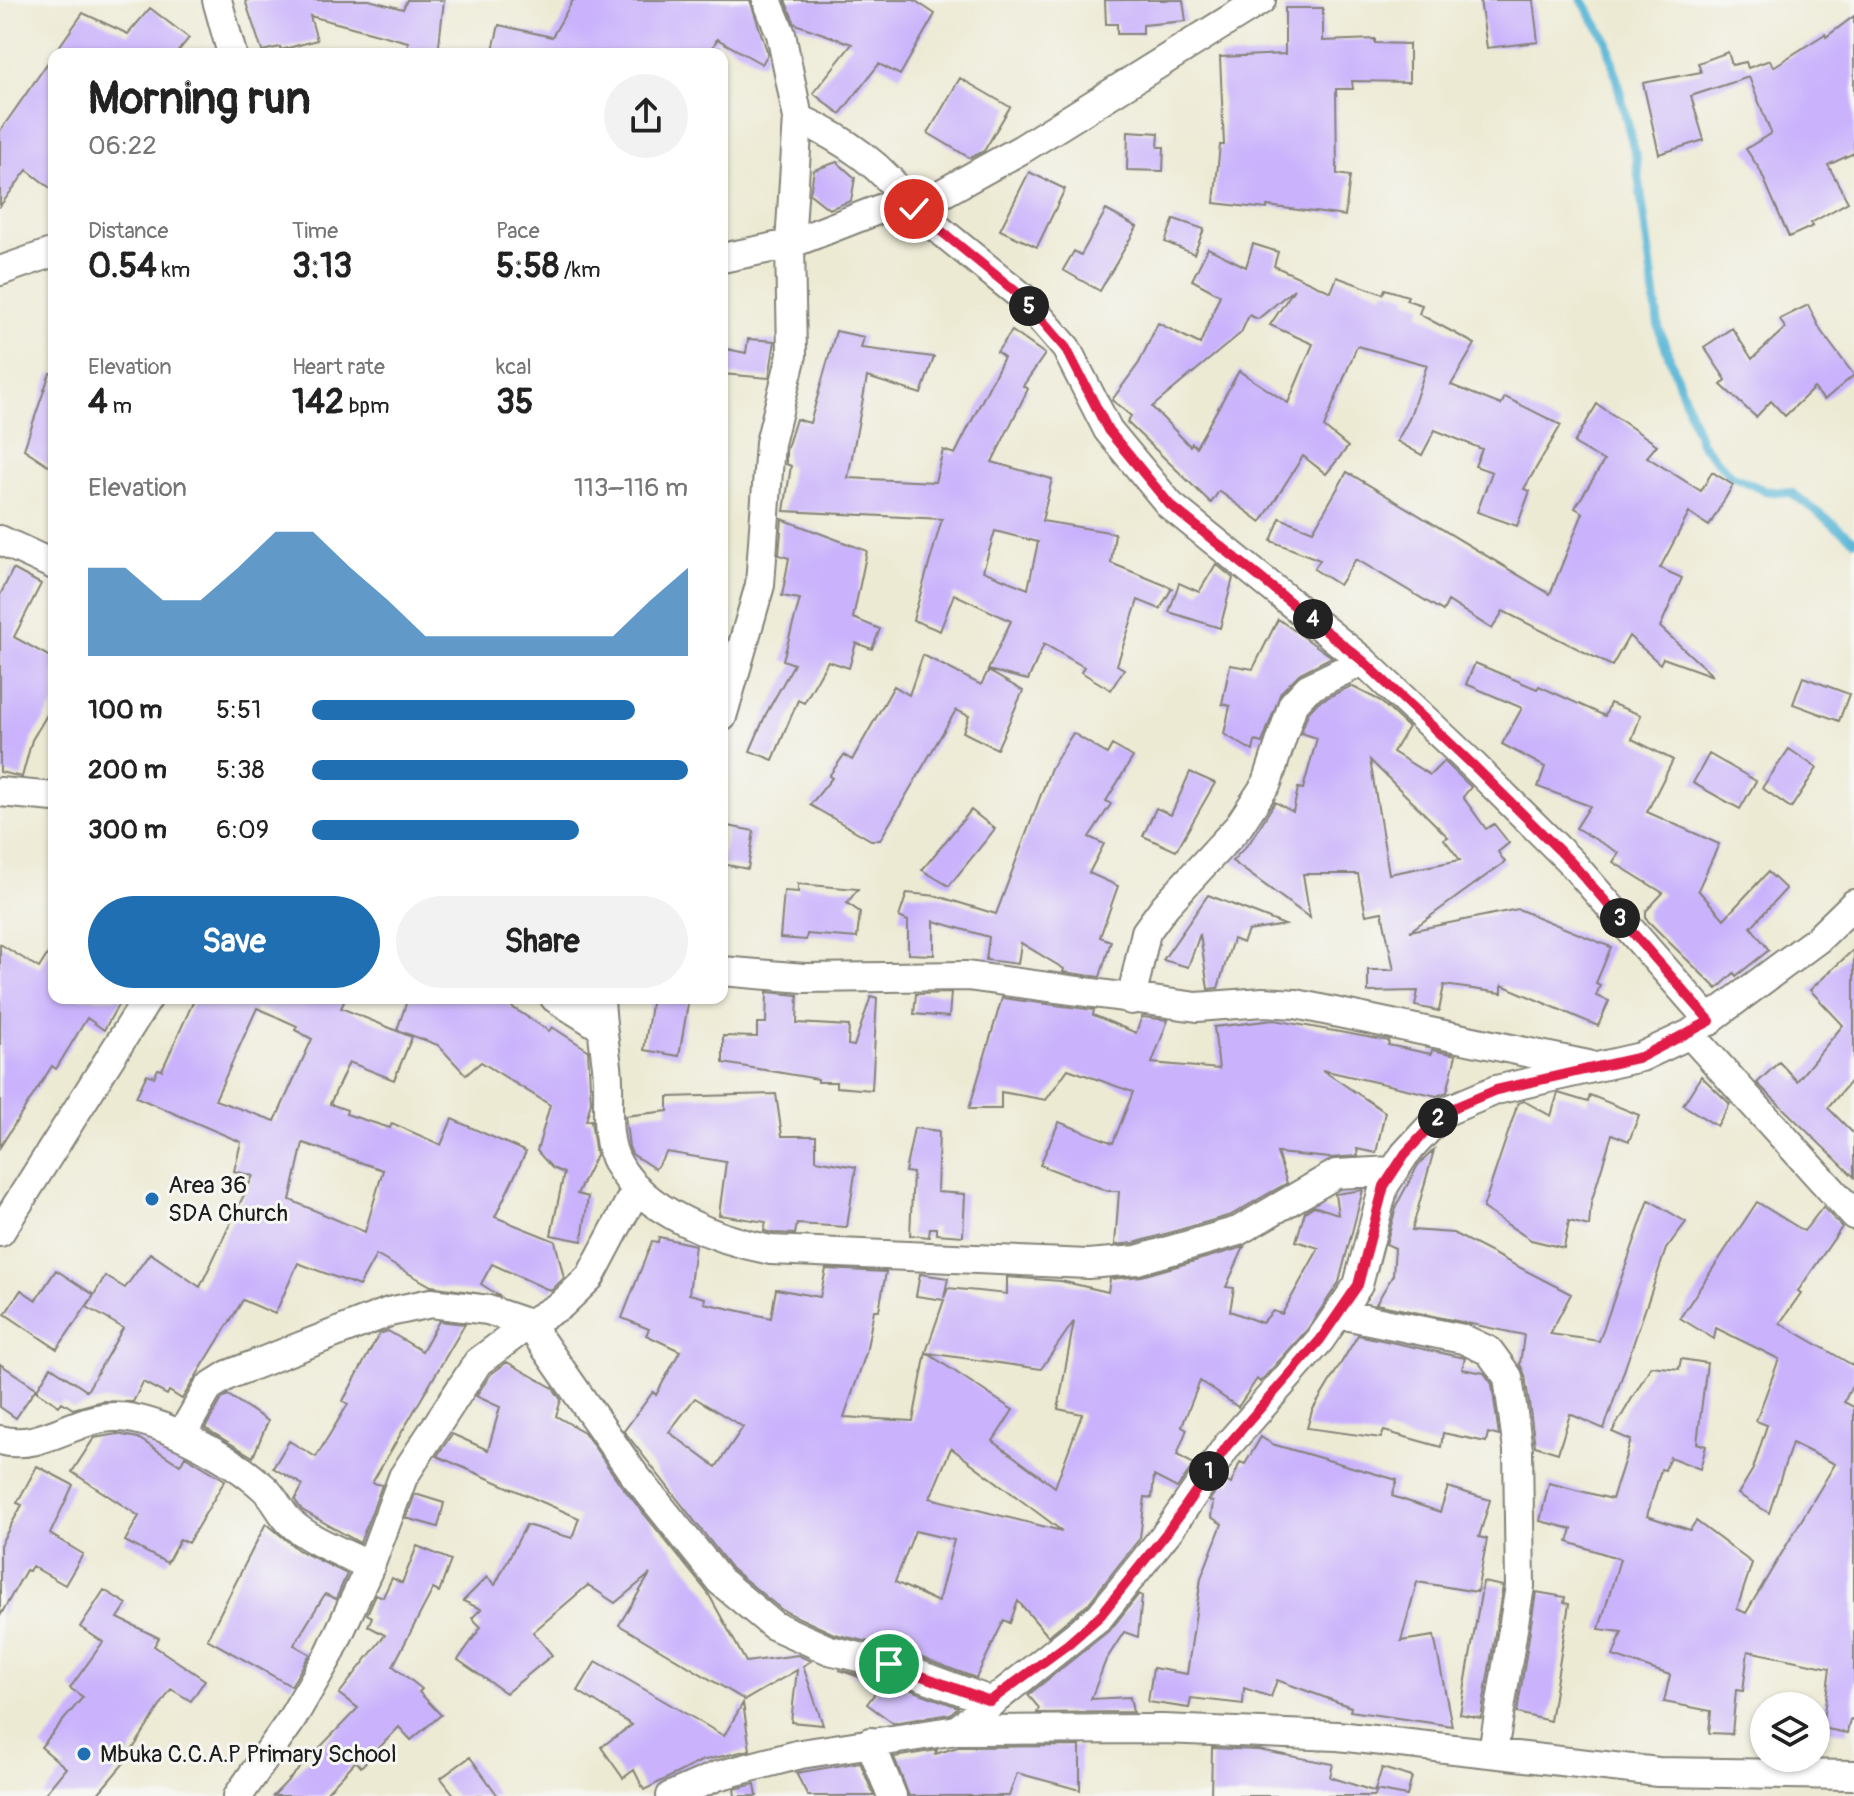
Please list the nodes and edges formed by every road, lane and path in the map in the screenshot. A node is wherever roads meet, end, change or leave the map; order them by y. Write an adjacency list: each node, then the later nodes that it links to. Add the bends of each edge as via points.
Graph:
1 (217, 0): 4 (street)
2 (767, 0): 5 (street, via 781,34)
3 (1261, 0): 6 (street, via 1022,149)
4 (230, 48)
5 (798, 118): 6 (street, via 843,139 894,182); 7 (street)
6 (914, 209): 7 (street, via 885,207); 13 (street, via 1021,296 1066,348 1108,430 1170,505)
7 (790, 244): 9 (street); 14 (street, via 792,355 770,443 760,585)
8 (48, 254): 10 (street)
9 (728, 257)
10 (0, 271)
11 (0, 540): 12 (street)
12 (48, 562)
13 (1363, 661): 19 (street, via 1308,688 1293,704 1267,783 1238,827 1146,932); 24 (street, via 1571,862)
14 (728, 696)
15 (0, 792): 16 (street)
16 (48, 796)
17 (1854, 904): 24 (street, via 1818,939)
18 (728, 972): 19 (street, via 804,978 967,976)
19 (1131, 1000): 25 (street, via 1197,1007 1296,1004)
20 (144, 1004): 28 (street)
21 (565, 1004): 23 (street)
22 (600, 1004): 23 (street)
23 (601, 1027): 27 (street, via 609,1133 617,1163)
24 (1700, 1027): 25 (street, via 1641,1057); 29 (street)
25 (1601, 1067): 26 (street, via 1474,1097 1444,1112)
26 (1392, 1171): 27 (street, via 1336,1174 1238,1231 1137,1260 1088,1264 771,1250 705,1230); 31 (street, via 1358,1285)
27 (637, 1188): 32 (street, via 590,1277 561,1305)
28 (10, 1196): 30 (street)
29 (1854, 1215)
30 (0, 1232)
31 (1340, 1314): 36 (street, via 1227,1446 1100,1616); 39 (street, via 1463,1339 1489,1351 1508,1377 1518,1450 1520,1586)
32 (529, 1324): 33 (street, via 488,1310 431,1303 389,1312 228,1375 209,1387); 35 (street, via 478,1362 403,1477); 36 (street, via 633,1473 710,1569 773,1625 829,1650 889,1664)
33 (182, 1434): 34 (street, via 117,1416 45,1439); 35 (street, via 264,1488 303,1532)
34 (0, 1440)
35 (370, 1566): 42 (street, via 329,1655)
36 (990, 1701): 37 (street)
37 (957, 1730): 38 (street); 39 (street, via 1194,1730 1338,1736)
38 (870, 1742): 43 (street, via 717,1776); 44 (street)
39 (1493, 1752): 41 (street)
40 (1854, 1775): 41 (street)
41 (1654, 1784)
42 (238, 1796)
43 (671, 1796)
44 (892, 1796)

